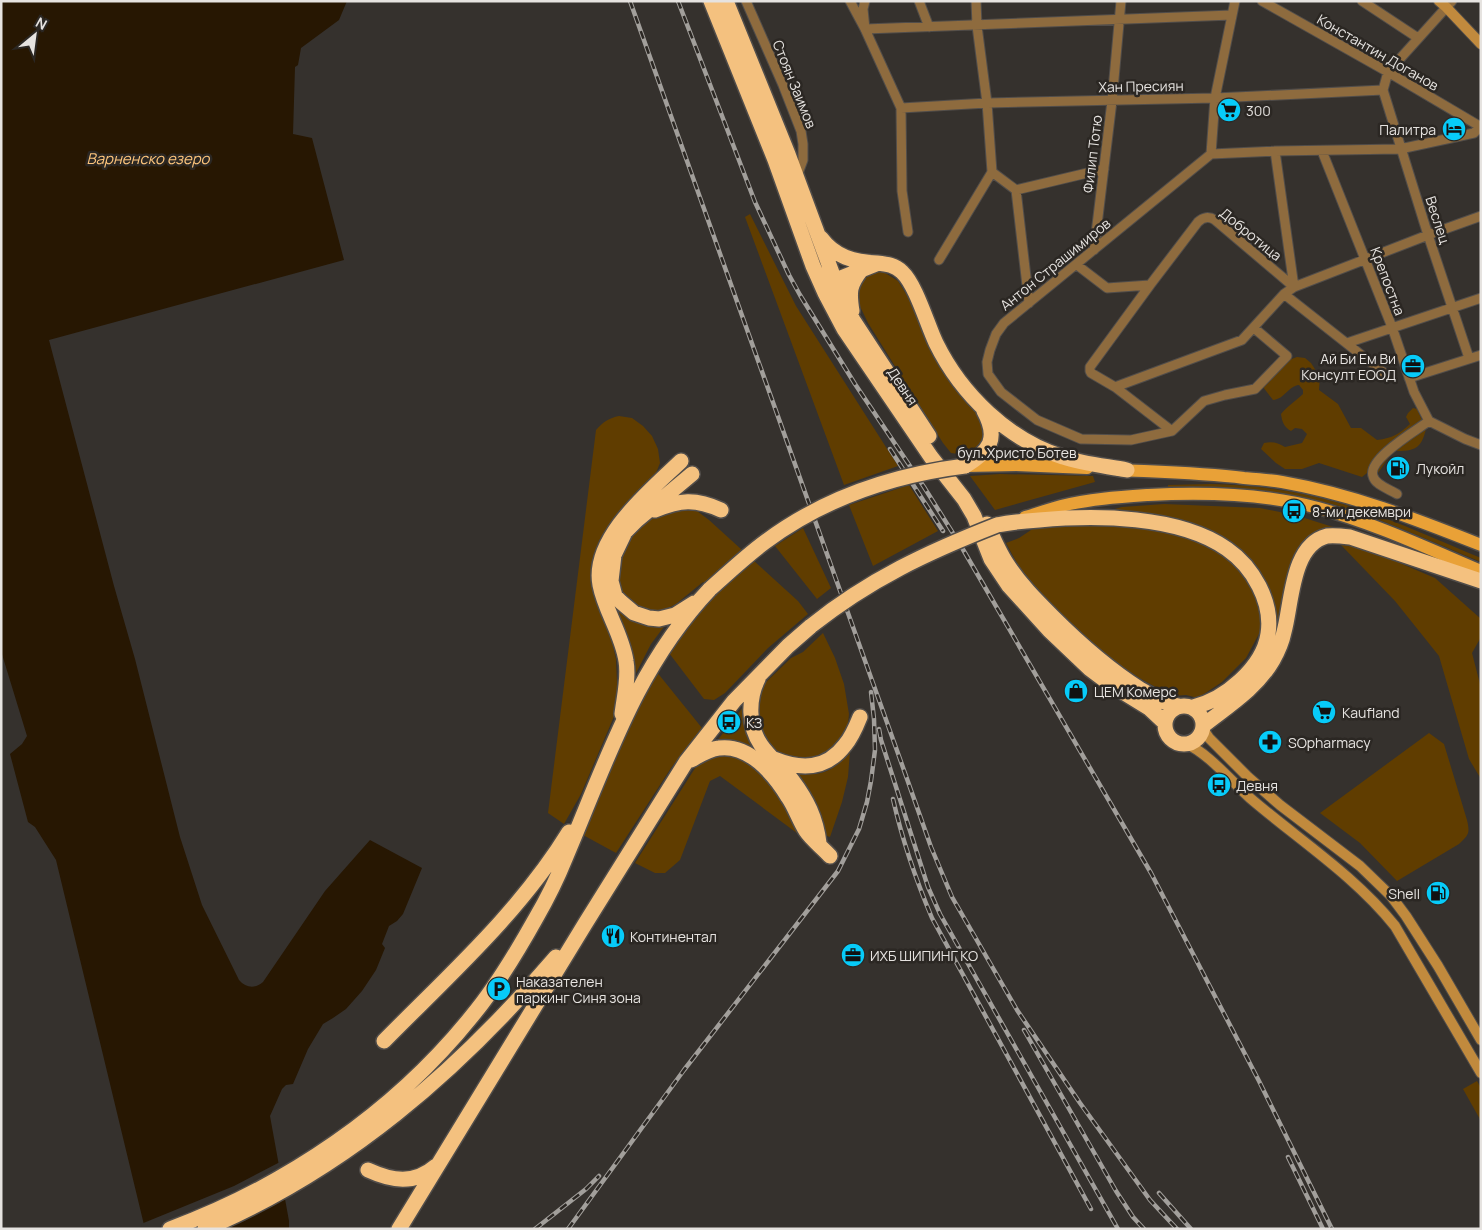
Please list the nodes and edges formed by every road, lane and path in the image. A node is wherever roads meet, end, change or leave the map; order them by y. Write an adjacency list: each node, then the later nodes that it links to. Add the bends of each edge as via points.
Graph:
1 (711, 1): 44 (highway, Девня, via 775,160)
2 (726, 1): 33 (highway, Девня)
3 (746, 1): 33 (street, Стоян Заимов, via 801,131 803,160)
4 (865, 1): 17 (street)
5 (919, 1): 16 (street)
6 (976, 1): 15 (street)
7 (1121, 1): 14 (street, Филип Тотю)
8 (1235, 1): 13 (street)
9 (1262, 1): 20 (street, Константин Доганов)
10 (1362, 1): 18 (street)
11 (854, 2): 17 (street)
12 (1446, 3): 18 (street); 19 (main road)
13 (1232, 15): 14 (street); 22 (street)
14 (1119, 20): 15 (street); 23 (street, Филип Тотю)
15 (977, 26): 16 (street); 24 (street)
16 (929, 27): 17 (street)
17 (865, 30): 25 (street)
18 (1418, 38): 20 (street)
19 (1481, 44)
20 (1388, 72): 21 (street); 26 (street, Константин Доганов)
21 (1382, 90): 22 (street, Хан Пресиян); 27 (street, Веслец)
22 (1216, 98): 23 (street, Хан Пресиян); 30 (street)
23 (1112, 100): 24 (street, Хан Пресиян); 31 (street, Филип Тотю)
24 (987, 103): 25 (street, Хан Пресиян); 32 (street)
25 (901, 108): 37 (street, via 902,191)
26 (1480, 127): 27 (street, via 1474,133)
27 (1400, 149): 28 (street); 38 (street, Веслец)
28 (1322, 151): 29 (street); 40 (street, Крепостна)
29 (1275, 152): 30 (street); 47 (street, Добротица)
30 (1212, 154): 39 (street, Антон Страшимиров)
31 (1104, 169): 34 (street); 39 (street, Филип Тотю)
32 (992, 172): 34 (street); 41 (street)
33 (797, 179): 36 (highway, Девня)
34 (1016, 190): 51 (street)
35 (1481, 216): 38 (street)
36 (816, 231): 42 (highway, via 828,247); 45 (highway, Девня)
37 (908, 232)
38 (1428, 234): 40 (street); 52 (street, Веслец)
39 (1094, 250): 43 (street, Антон Страшимиров)
40 (1366, 259): 47 (street); 54 (street, Крепостна)
41 (940, 260)
42 (861, 265): 45 (highway, via 841,278); 53 (highway, via 850,290); 62 (highway, via 885,263 909,279 942,354)
43 (1077, 265): 46 (street, via 1107,288); 51 (street, Антон Страшимиров)
44 (813, 266): 45 (highway); 48 (highway, Девня)
45 (831, 276): 48 (highway); 53 (highway, Девня)
46 (1150, 285): 47 (street, Добротица, via 1198,222 1208,217); 61 (street, via 1090,368 1091,373)
47 (1294, 287): 49 (street)
48 (825, 293): 81 (highway, Девня, via 844,329 964,499 991,559 1009,586 1090,669)
49 (1284, 294): 55 (street); 56 (street)
50 (1481, 298): 52 (street)
51 (1029, 303): 64 (street, Антон Страшимиров, via 1004,323 990,350 988,374 1000,392 1037,420 1081,439 1131,440)
52 (1452, 308): 54 (street); 58 (street, Веслец)
53 (853, 320): 79 (highway, Девня, via 934,444 975,499 1001,555 1026,589 1068,633 1107,667 1162,702)
54 (1392, 327): 56 (street); 60 (street, Крепостна)
55 (1254, 328): 61 (street, via 1242,340); 64 (street, via 1287,356 1254,389 1204,401)
56 (1346, 343): 59 (street)
57 (1481, 355): 58 (street)
58 (1469, 358): 60 (street)
59 (1388, 376)
60 (1409, 378): 63 (street, Крепостна)
61 (1116, 387): 64 (street)
62 (983, 407): 67 (highway, via 992,426 990,439 984,453); 68 (highway, via 1015,433 1048,452)
63 (1429, 421): 65 (street); 70 (street, via 1392,447 1374,466 1372,475 1376,481)
64 (1172, 431)
65 (1481, 445)
66 (681, 461): 82 (highway, via 618,524 600,568 600,586 626,661)
67 (965, 466): 68 (main road, бул. Христо Ботев); 77 (highway, бул. Христо Ботев, bridge, via 898,478 849,494 813,511 764,542)
68 (1127, 470): 74 (main road, бул. Христо Ботев, via 1289,483 1364,501)
69 (692, 474): 72 (highway)
70 (1397, 494)
71 (721, 510): 72 (highway, via 685,501)
72 (642, 515): 77 (highway, via 625,532 617,547 611,572 616,596 634,612 659,619 675,615)
73 (1002, 524): 75 (main road, via 1062,506 1106,499 1176,494 1255,497 1299,503 1351,518); 78 (highway, bridge, via 954,541 874,581 838,604); 79 (highway, via 1101,517 1151,522 1203,536 1237,557 1252,575 1268,613 1268,634 1264,646 1242,679 1216,699 1206,704)
74 (1481, 545)
75 (1481, 571)
76 (1481, 581): 83 (highway, via 1350,537 1334,536 1316,541 1308,547 1300,562 1281,644 1268,668 1249,690)
77 (708, 592): 82 (highway, бул. Христо Ботев, via 655,661)
78 (762, 671): 85 (highway, via 752,697 752,718 760,743); 86 (highway)
79 (1185, 706): 81 (highway, via 1170,712); 83 (highway, via 1202,715)
80 (860, 717): 85 (highway, via 844,746 823,763 798,767)
81 (1165, 722): 84 (highway, via 1170,737)
82 (620, 727): 87 (highway, бул. Христо Ботев)
83 (1204, 727): 84 (highway, via 1198,739); 91 (main road, via 1210,738 1248,777 1360,866 1391,896 1438,966)
84 (1186, 744): 93 (main road, via 1345,874 1379,906 1395,926)
85 (774, 760): 88 (highway, via 806,801)
86 (686, 762): 88 (highway, via 717,748 733,748 750,755 780,785 806,831); 90 (highway)
87 (589, 799): 92 (highway, via 535,882 488,936); 96 (highway, via 565,861 522,943 472,1016 446,1046 377,1112 336,1143 239,1200)
88 (819, 843): 89 (highway)
89 (830, 856)
90 (585, 924): 94 (highway); 97 (highway, via 469,1051 409,1104 338,1157 242,1213)
91 (1481, 1040)
92 (384, 1041)
93 (1481, 1073)
94 (442, 1160): 95 (highway, via 424,1175 405,1180); 98 (highway)
95 (368, 1170)
96 (170, 1229)
97 (205, 1229)
98 (399, 1229)

